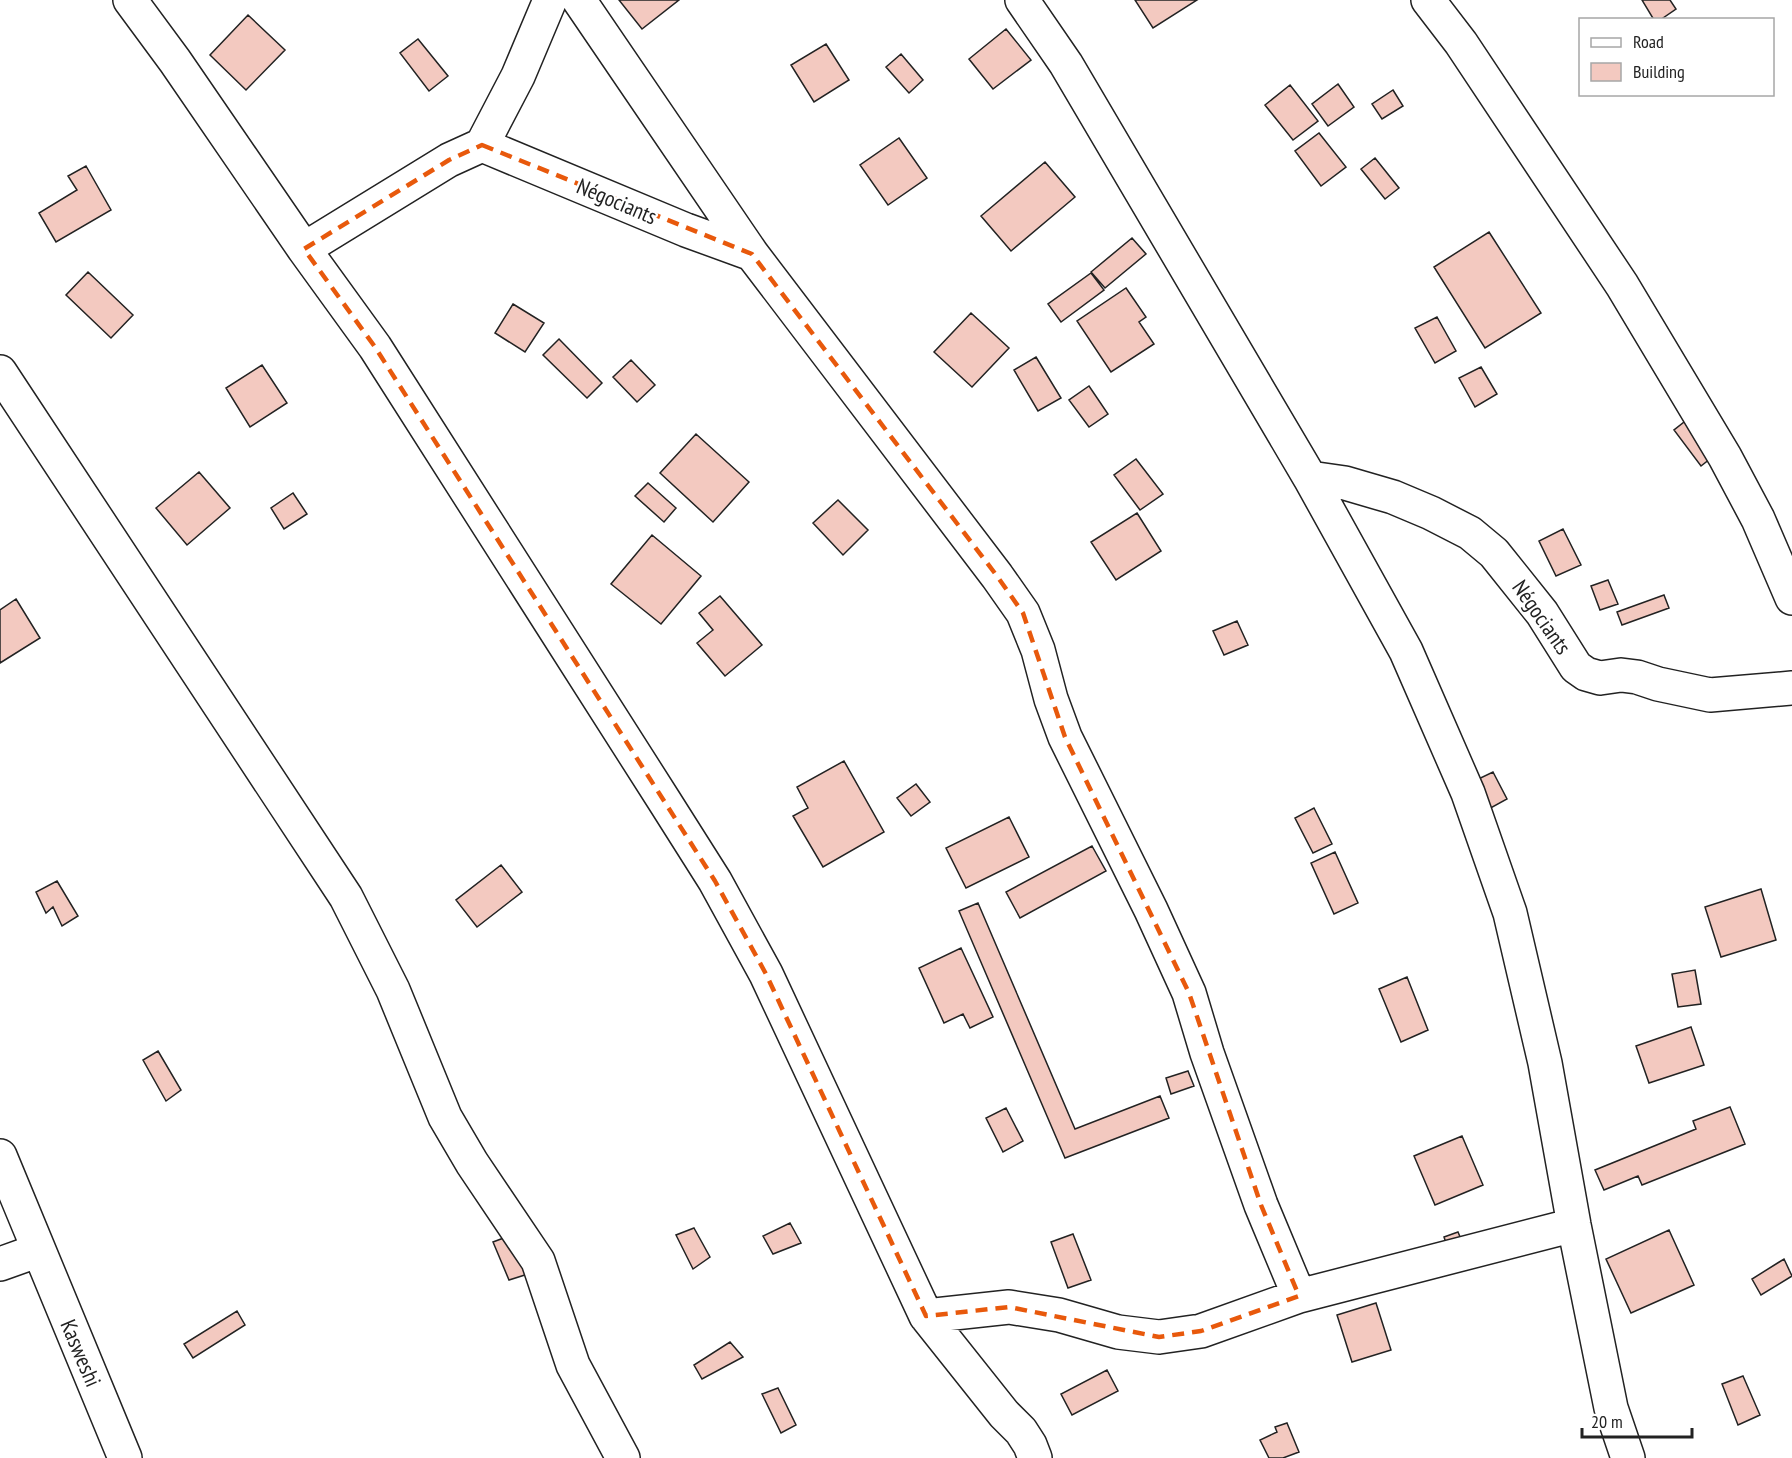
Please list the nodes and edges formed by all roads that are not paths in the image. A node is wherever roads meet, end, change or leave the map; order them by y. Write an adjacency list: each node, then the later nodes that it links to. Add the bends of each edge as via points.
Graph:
1 (130, 0): 7 (street)
2 (550, 0): 6 (street, via 518,76)
3 (579, 0): 8 (street)
4 (1022, 0): 10 (street, via 1066,64)
5 (1428, 0): 11 (street, via 1461,43 1622,285 1725,457 1758,519)
6 (482, 145): 7 (street, via 449,160); 8 (street, Négociants)
7 (304, 249): 18 (street, via 375,347 715,882 766,974)
8 (752, 254): 17 (street, via 1023,614 1065,737 1189,993 1261,1205)
9 (0, 372): 20 (street, via 346,897 393,990 445,1117 538,1261 573,1365)
10 (1310, 478): 12 (street, Négociants, via 1346,483 1394,497 1470,533 1494,553 1542,613 1576,667 1586,674 1600,678 1637,677 1710,694); 14 (street, via 1406,651 1468,793 1510,913 1545,1063)
11 (1792, 598)
12 (1792, 688)
13 (0, 1156): 15 (street, Kasweshi)
14 (1574, 1226): 17 (street); 22 (street, via 1611,1408)
15 (37, 1247): 16 (street); 19 (street, Kasweshi)
16 (0, 1264)
17 (1299, 1296): 18 (street, via 1201,1331 1159,1337 1118,1332 1059,1314 1009,1307)
18 (926, 1316): 21 (street, via 1021,1431)
19 (125, 1458)
20 (623, 1458)
21 (1035, 1458)
22 (1628, 1458)

